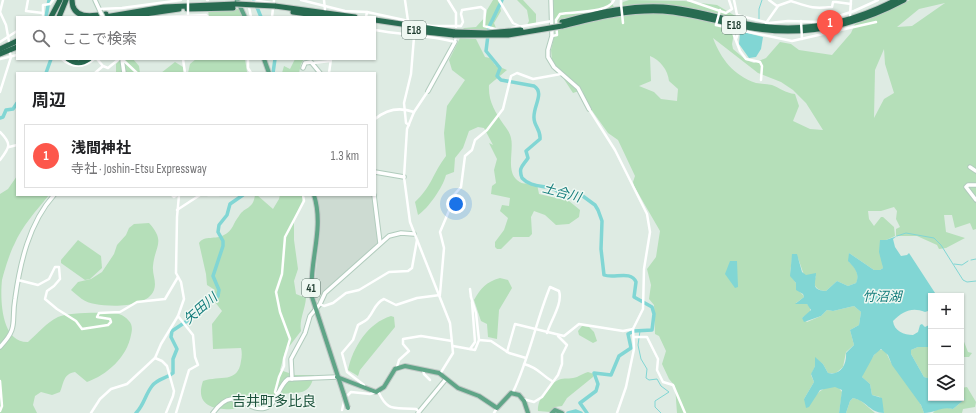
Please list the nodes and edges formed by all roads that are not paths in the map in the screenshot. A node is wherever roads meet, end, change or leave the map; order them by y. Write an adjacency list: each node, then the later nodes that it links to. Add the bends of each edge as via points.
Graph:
1 (3, 0): 38 (street)
2 (28, 0): 36 (street, via 26,11)
3 (53, 0): 36 (street, via 50,4 44,5)
4 (60, 0): 40 (highway)
5 (63, 0): 41 (highway)
6 (66, 0): 42 (highway)
7 (72, 0): 30 (highway, via 76,12 86,16)
8 (95, 0): 33 (street)
9 (181, 0): 33 (street)
10 (188, 0): 47 (street, bridge)
11 (301, 0): 31 (street)
12 (324, 0): 31 (street)
13 (405, 0): 56 (street)
14 (448, 0): 66 (street, via 456,13)
15 (499, 0): 64 (street, via 513,22)
16 (551, 0): 57 (street)
17 (614, 0): 70 (street, via 610,6 601,9 560,14 556,20 557,35)
18 (621, 0): 60 (street, bridge)
19 (688, 0): 34 (street)
20 (729, 0): 34 (street, via 732,9 730,12)
21 (734, 0): 61 (street, via 737,16)
22 (769, 0): 29 (street)
23 (878, 0): 35 (street)
24 (896, 0): 63 (highway, E18, via 854,18 805,27 760,26 692,11 654,7 616,10)
25 (904, 0): 63 (highway, E18, via 855,22 805,31 764,30 692,15 655,11 612,14)
26 (851, 2): 29 (street, via 834,2 832,7 817,8 805,7 791,1); 35 (street)
27 (236, 4): 28 (highway, bridge); 30 (highway); 32 (highway); 49 (main road)
28 (274, 5): 50 (street, via 256,0 249,8); 51 (street); 52 (highway); 53 (highway)
29 (778, 6): 61 (street)
30 (164, 7): 44 (highway)
31 (325, 8): 37 (street)
32 (180, 9): 45 (highway); 46 (highway)
33 (99, 10): 43 (street, bridge)
34 (720, 10): 73 (street, bridge, via 716,25 729,28)
35 (850, 12): 54 (street); 58 (street, via 828,20)
36 (44, 13): 39 (street)
37 (367, 14): 56 (street)
38 (1, 15): 69 (street)
39 (43, 16)
40 (52, 16)
41 (57, 16)
42 (58, 16)
43 (103, 16)
44 (110, 16)
45 (131, 16)
46 (142, 16)
47 (189, 16): 48 (street)
48 (207, 16)
49 (244, 16)
50 (251, 16)
51 (272, 16)
52 (328, 16)
53 (348, 16)
54 (850, 16)
55 (376, 20): 66 (highway, E18)
56 (408, 21): 66 (street); 68 (street, bridge)
57 (552, 21): 64 (street); 70 (street)
58 (801, 21): 61 (street); 72 (street, bridge)
59 (876, 22): 72 (street)
60 (623, 23)
61 (766, 23)
62 (376, 24): 66 (highway, E18)
63 (561, 24): 66 (highway, E18, bridge, via 508,32)
64 (521, 27): 66 (street, via 499,30 486,28 483,23 486,10 481,7 464,9 461,12 462,25)
65 (376, 30): 68 (street)
66 (455, 31): 76 (street)
67 (16, 32): 69 (street)
68 (406, 35): 71 (street)
69 (8, 36): 74 (street); 75 (street)
70 (552, 36): 107 (street, via 548,57)
71 (414, 37): 76 (street, via 434,37); 111 (street, via 412,67)
72 (802, 39): 73 (street, via 792,41 739,30)
73 (736, 40): 108 (street, via 746,59 758,60 762,64)
74 (0, 42)
75 (9, 42)
76 (455, 42): 109 (street)
77 (16, 43): 79 (highway)
78 (16, 48): 79 (highway)
79 (0, 53): 82 (street)
80 (10, 53): 82 (street)
81 (16, 55): 82 (street)
82 (11, 57): 110 (street)
83 (64, 60): 86 (street, via 74,66 86,65)
84 (71, 60): 85 (highway, via 80,63)
85 (87, 60)
86 (94, 60)
87 (97, 60): 96 (street)
88 (120, 60): 96 (street, via 108,68)
89 (121, 60): 99 (street)
90 (122, 60): 100 (street)
91 (183, 60): 101 (street)
92 (248, 60): 102 (street)
93 (264, 60): 103 (main road)
94 (331, 60): 95 (street); 106 (street)
95 (313, 63): 97 (street, via 308,61); 105 (street)
96 (103, 66): 98 (street)
97 (303, 68): 104 (street)
98 (96, 72)
99 (124, 72)
100 (136, 72)
101 (185, 72)
102 (249, 72)
103 (269, 72)
104 (302, 72)
105 (319, 72)
106 (329, 72)
107 (561, 74): 112 (street, via 578,88); 139 (street, via 533,79 517,74 511,76 503,109 487,130 475,140 472,150 464,156 461,187 453,196 452,206 440,232 444,248)
108 (761, 80)
109 (428, 91): 113 (street)
110 (0, 92)
111 (404, 108): 113 (street); 114 (street, via 388,111); 115 (street, via 406,123)
112 (589, 109): 144 (street, via 615,150 649,219 643,309)
113 (414, 112): 115 (street)
114 (376, 118)
115 (409, 125): 123 (street, via 405,137)
116 (0, 132): 118 (street, via 7,139)
117 (16, 145): 118 (street)
118 (9, 147): 119 (street)
119 (0, 160)
120 (970, 167): 121 (street)
121 (976, 171)
122 (376, 172): 123 (street)
123 (404, 177): 133 (street)
124 (976, 185): 131 (street, via 966,187)
125 (53, 196): 137 (street, via 37,218)
126 (178, 196): 132 (street)
127 (198, 196): 132 (street)
128 (303, 196): 170 (street, via 304,201 285,237 282,274 276,292 290,339 284,366 278,379 275,392)
129 (314, 196): 142 (main road, 41, via 319,221 311,284)
130 (374, 196): 135 (street)
131 (976, 200)
132 (177, 210): 136 (street)
133 (414, 234): 134 (street); 135 (street, via 397,233)
134 (417, 240): 139 (street); 141 (street, via 412,268 408,271 389,272 358,290 346,293 333,303 324,306)
135 (380, 243): 141 (street, via 325,294)
136 (178, 276): 137 (street, via 165,299 137,302 120,312 99,313 97,317 110,319 111,322 108,325 82,329 76,321 45,299 47,291 60,279 59,267 55,267 49,279 38,284); 143 (street, via 184,299)
137 (18, 280): 152 (street, via 12,331)
138 (470, 289): 140 (street)
139 (440, 295): 150 (street, via 449,318); 167 (street, via 417,298 396,305 384,299 372,310 368,318 358,325 353,340 342,353 347,372)
140 (471, 297): 149 (street); 153 (street, via 475,342)
141 (320, 304): 142 (street)
142 (315, 310): 161 (main road, 41); 162 (street, via 291,359)
143 (178, 316): 155 (street); 178 (street, via 192,335 198,364 189,370)
144 (633, 329): 147 (street, via 579,324 565,336); 148 (street)
145 (536, 330): 146 (street); 146 (street, via 550,287 559,291 561,296); 154 (street, via 515,324); 156 (street)
146 (547, 333): 147 (street)
147 (558, 336): 166 (street, via 567,345 558,375)
148 (634, 337): 185 (street, via 634,349); 186 (street, via 648,337 658,360 657,370 663,382 673,386)
149 (480, 340): 153 (street, via 475,350); 154 (street, via 491,342)
150 (452, 341): 151 (street); 158 (street, via 421,336 402,339 409,351 399,360)
151 (453, 346): 153 (street); 160 (street, via 453,352)
152 (0, 347)
153 (470, 349)
154 (507, 352): 156 (street)
155 (155, 358): 176 (street, via 127,384 111,389 100,399); 177 (street, via 162,361 170,373 174,396)
156 (526, 358): 157 (street)
157 (524, 364): 166 (street, via 540,371); 169 (street)
158 (397, 367): 159 (main road); 168 (main road, via 384,387)
159 (423, 370): 160 (main road); 164 (street)
160 (440, 374): 163 (main road)
161 (337, 377): 162 (street); 167 (main road); 180 (main road, 41, bridge)
162 (292, 378): 170 (street, via 281,384)
163 (446, 379): 172 (main road); 175 (street)
164 (430, 380)
165 (0, 381): 174 (street)
166 (552, 381): 171 (street, via 542,397 534,402)
167 (364, 387): 168 (main road)
168 (377, 391): 173 (street, via 370,394 351,392 345,398); 175 (street, via 383,403 390,408 416,409)
169 (512, 392): 171 (main road); 172 (main road)
170 (277, 394): 179 (street, via 272,404 266,408 257,408 232,399 222,403)
171 (522, 398): 182 (main road)
172 (497, 408): 181 (street)
173 (342, 410)
174 (0, 411)
175 (418, 412)
176 (91, 413)
177 (166, 413)
178 (176, 413)
179 (213, 413)
180 (350, 413)
181 (494, 413)
182 (528, 413)
183 (552, 413): 184 (main road, via 557,410)
184 (562, 413)
185 (617, 413)
186 (685, 413)

